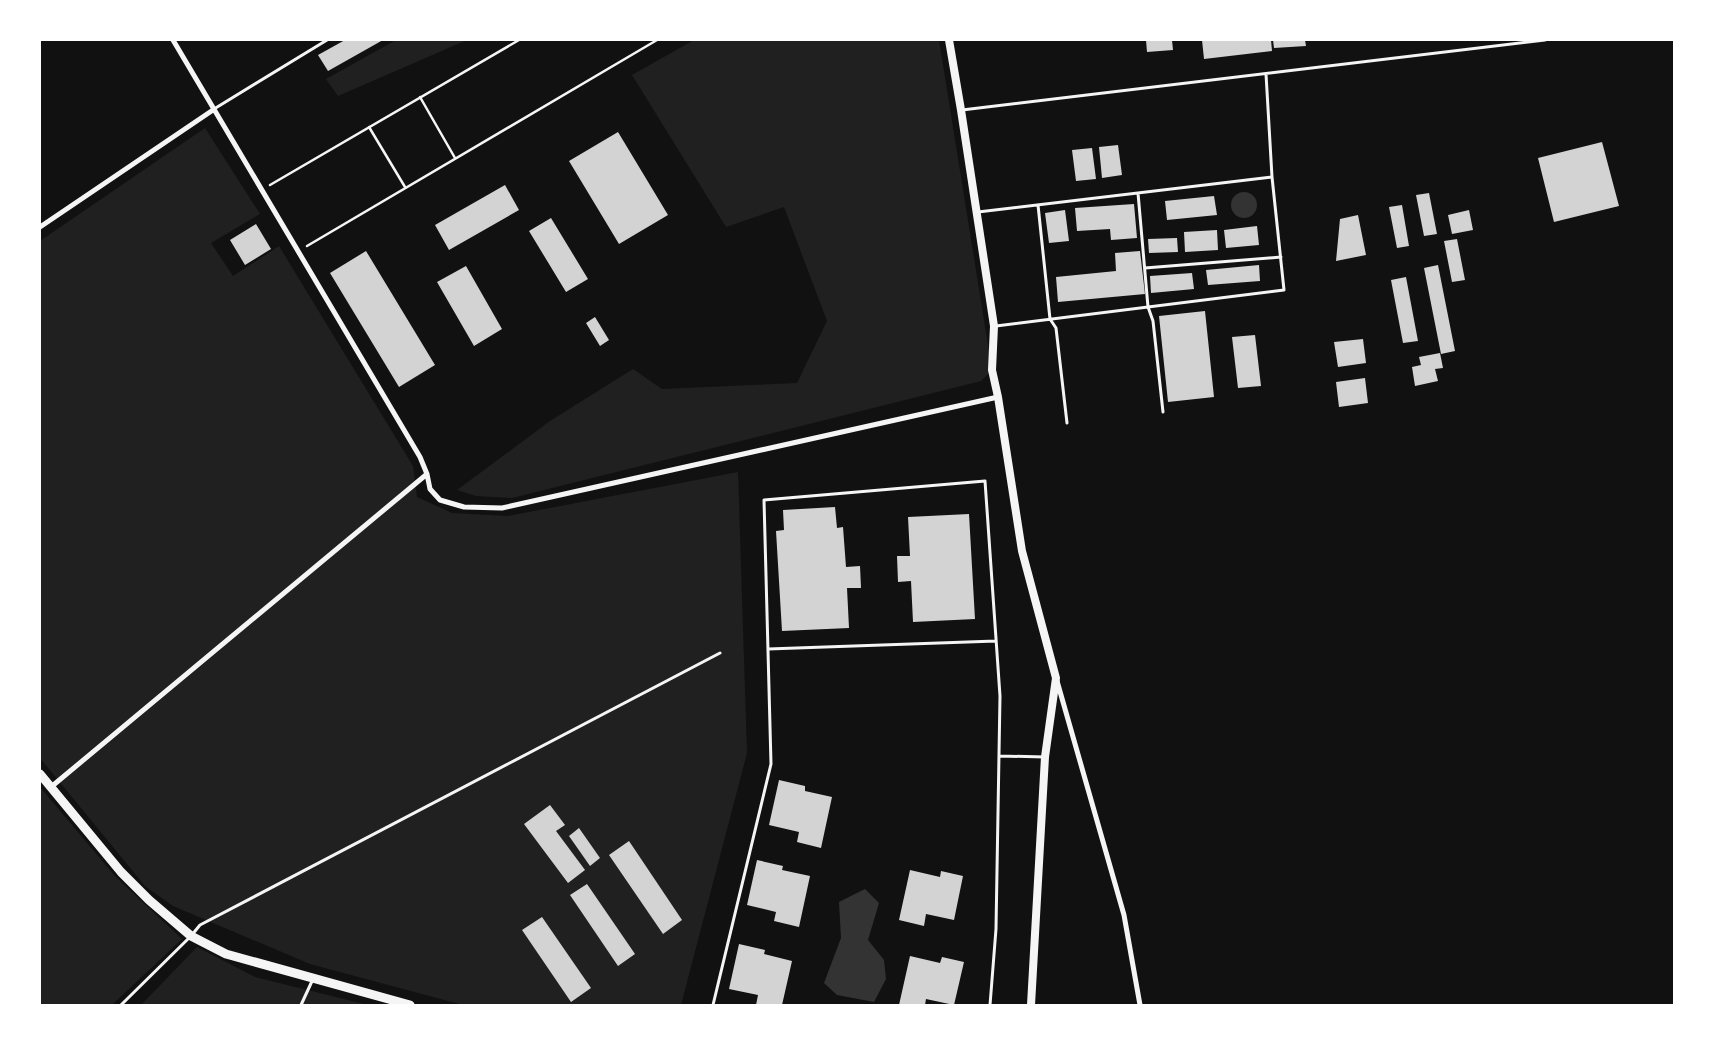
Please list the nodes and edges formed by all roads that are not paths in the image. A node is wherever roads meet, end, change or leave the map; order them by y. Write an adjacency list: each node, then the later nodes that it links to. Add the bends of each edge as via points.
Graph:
1 (173, 40): 6 (street)
2 (327, 40): 6 (lane)
3 (949, 40): 7 (street)
4 (1544, 40): 5 (lane)
5 (1266, 74): 7 (lane); 8 (lane)
6 (213, 110): 12 (street); 21 (street, via 420,456)
7 (961, 110): 11 (street)
8 (1272, 177): 9 (lane); 13 (lane)
9 (1138, 193): 10 (lane); 14 (lane)
10 (1038, 205): 11 (lane); 16 (lane)
11 (977, 212): 17 (street)
12 (40, 227)
13 (1281, 257): 14 (lane); 15 (lane, via 1284,290)
14 (1144, 268): 15 (lane)
15 (1148, 307): 16 (lane); 19 (lane, via 1154,321)
16 (1050, 319): 17 (lane); 20 (lane, via 1056,328)
17 (994, 326): 18 (street, via 992,370)
18 (998, 397): 21 (street, via 502,508 464,507 440,500 430,489); 25 (street, via 1022,552)
19 (1163, 412)
20 (1067, 423)
21 (426, 474): 29 (street)
22 (996, 642): 23 (lane); 23 (lane, via 985,480 764,500); 26 (lane, via 1000,696)
23 (768, 650): 35 (lane, via 771,764)
24 (720, 653): 30 (lane, via 200,925)
25 (1056, 678): 27 (street); 38 (street, via 1124,915)
26 (999, 756): 27 (lane); 36 (lane, via 996,929)
27 (1045, 757): 37 (street)
28 (40, 774): 29 (main road)
29 (51, 787): 30 (main road, via 121,872)
30 (191, 936): 31 (main road, via 226,954); 32 (lane)
31 (313, 978): 33 (lane); 34 (main road)
32 (121, 1005)
33 (300, 1005)
34 (410, 1005)
35 (713, 1005)
36 (990, 1005)
37 (1031, 1005)
38 (1140, 1005)

